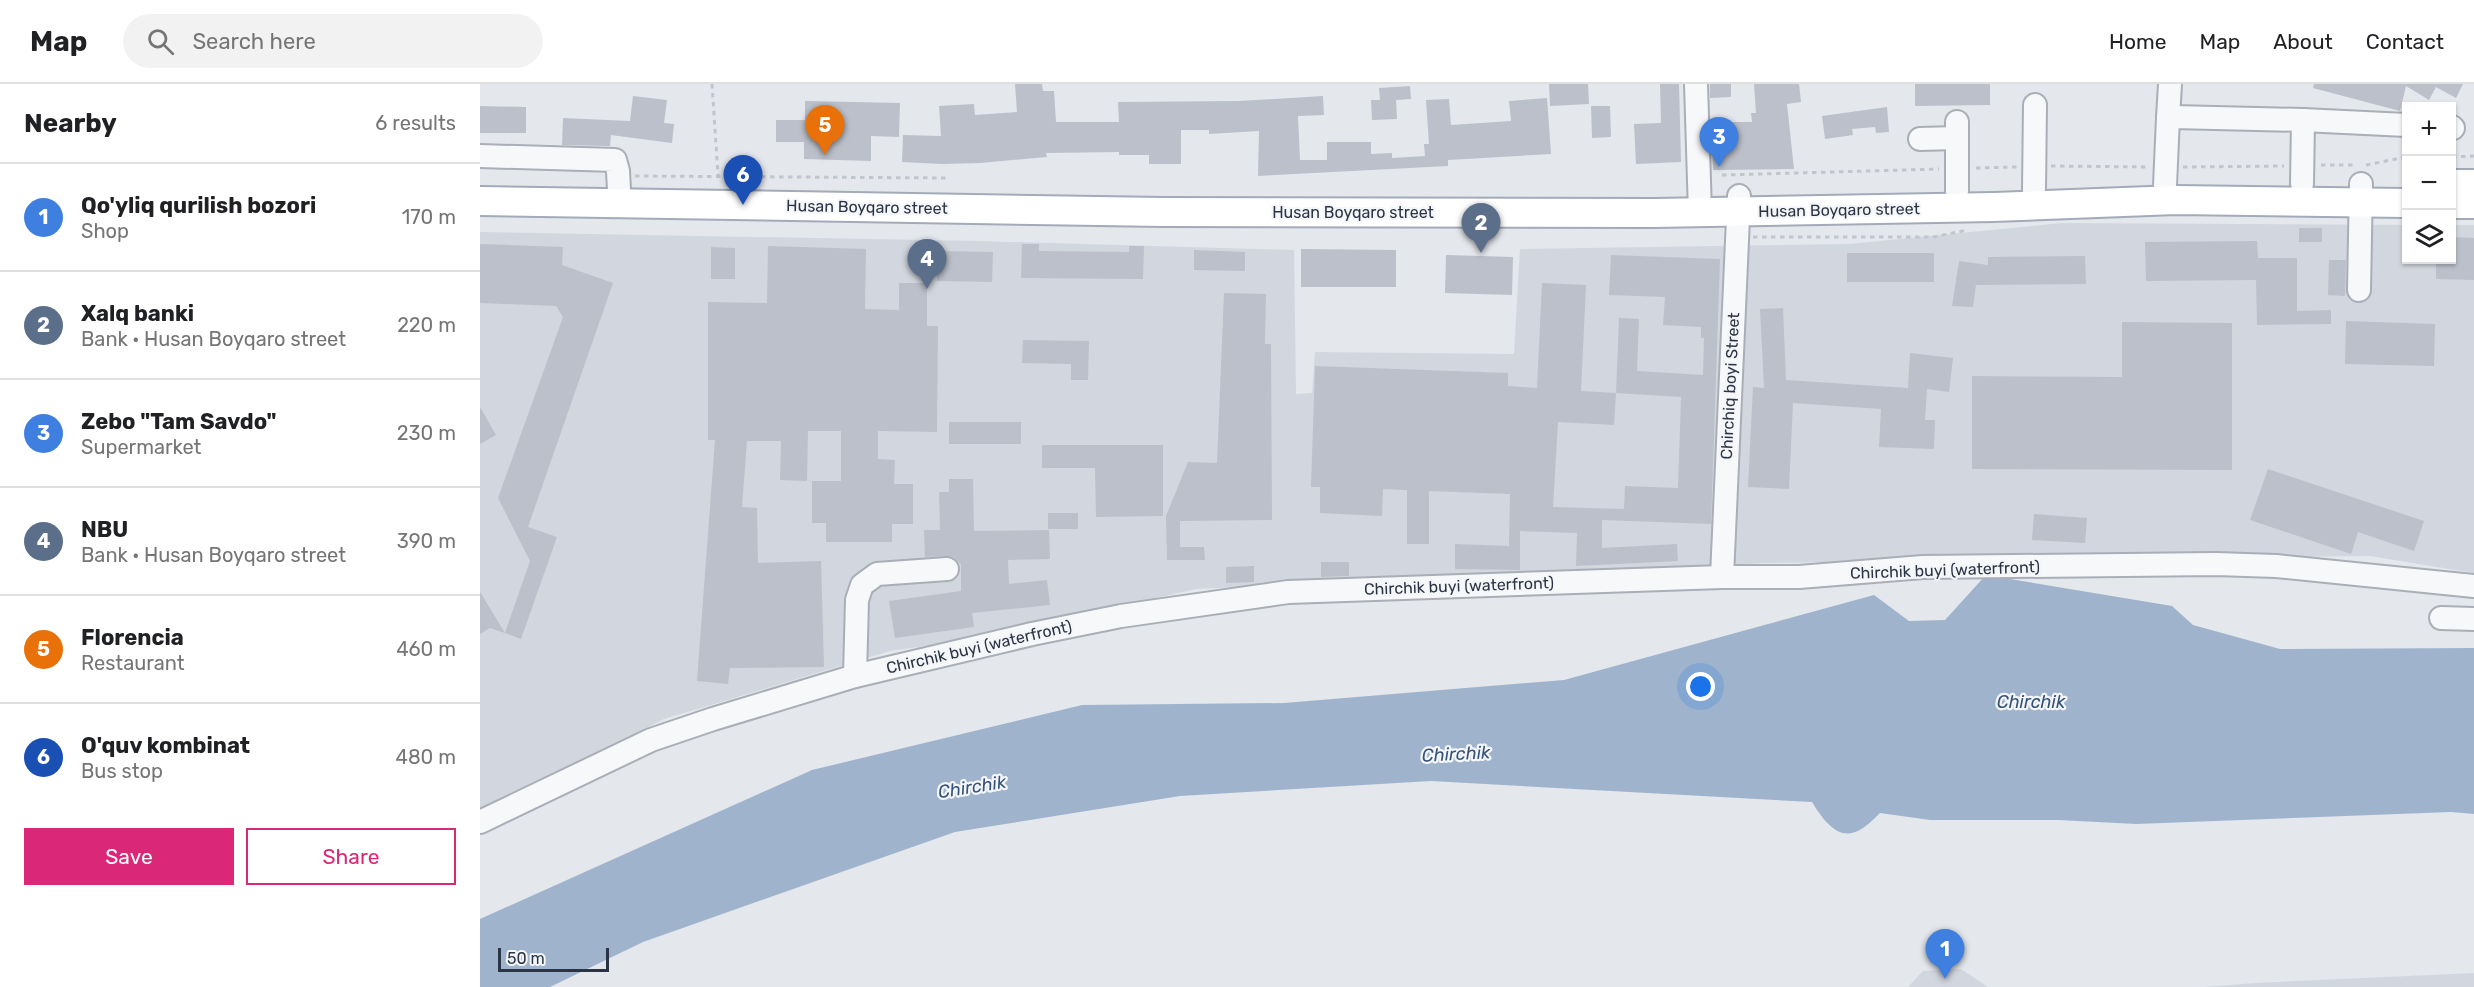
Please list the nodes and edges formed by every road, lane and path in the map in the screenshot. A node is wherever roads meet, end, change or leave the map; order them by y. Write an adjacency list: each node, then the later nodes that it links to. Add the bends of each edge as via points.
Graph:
1 (712, 84): 13 (path)
2 (1696, 84): 28 (street)
3 (2170, 84): 5 (street)
4 (2035, 105): 17 (street)
5 (2168, 118): 6 (street); 15 (street)
6 (2303, 120): 7 (street); 14 (street)
7 (2402, 125)
8 (1920, 139): 18 (street, via 1957,130)
9 (480, 156): 19 (street, via 615,160)
10 (2474, 156): 12 (path)
11 (2402, 158): 14 (path)
12 (2456, 158)
13 (718, 175): 16 (path); 19 (path)
14 (2302, 175): 15 (main road, Husan Boyqaro street); 15 (path); 24 (main road, Husan Boyqaro street)
15 (2166, 176): 17 (main road, Husan Boyqaro street); 17 (path)
16 (949, 178)
17 (2034, 178): 18 (main road, Husan Boyqaro street); 18 (path)
18 (1957, 180): 25 (main road, Husan Boyqaro street); 25 (path)
19 (618, 183): 23 (main road, Husan Boyqaro street); 28 (main road, Husan Boyqaro street, via 1158,197)
20 (2456, 184): 21 (main road)
21 (2474, 184)
22 (2402, 185): 24 (main road, Husan Boyqaro street)
23 (480, 188)
24 (2361, 193): 25 (main road, Husan Boyqaro street, via 2176,200); 27 (main road, Husan Boyqaro street); 31 (street)
25 (1733, 195): 28 (main road, Husan Boyqaro street); 33 (street, Chirchiq boyi Street)
26 (480, 201): 28 (main road, Husan Boyqaro street, via 1163,212)
27 (2402, 202)
28 (1701, 204)
29 (2456, 204): 30 (main road)
30 (2474, 204)
31 (2359, 290)
32 (947, 569): 37 (street, via 877,574 862,585 857,600)
33 (1722, 577): 34 (street, Chirchik buyi (waterfront), via 1799,577 1923,567 2216,564 2276,566); 37 (street, Chirchik buyi (waterfront), via 1288,592 1121,616)
34 (2474, 586)
35 (2441, 618): 36 (street)
36 (2474, 619)
37 (855, 675): 38 (street, Chirchik buyi (waterfront), via 651,740)
38 (480, 822)

